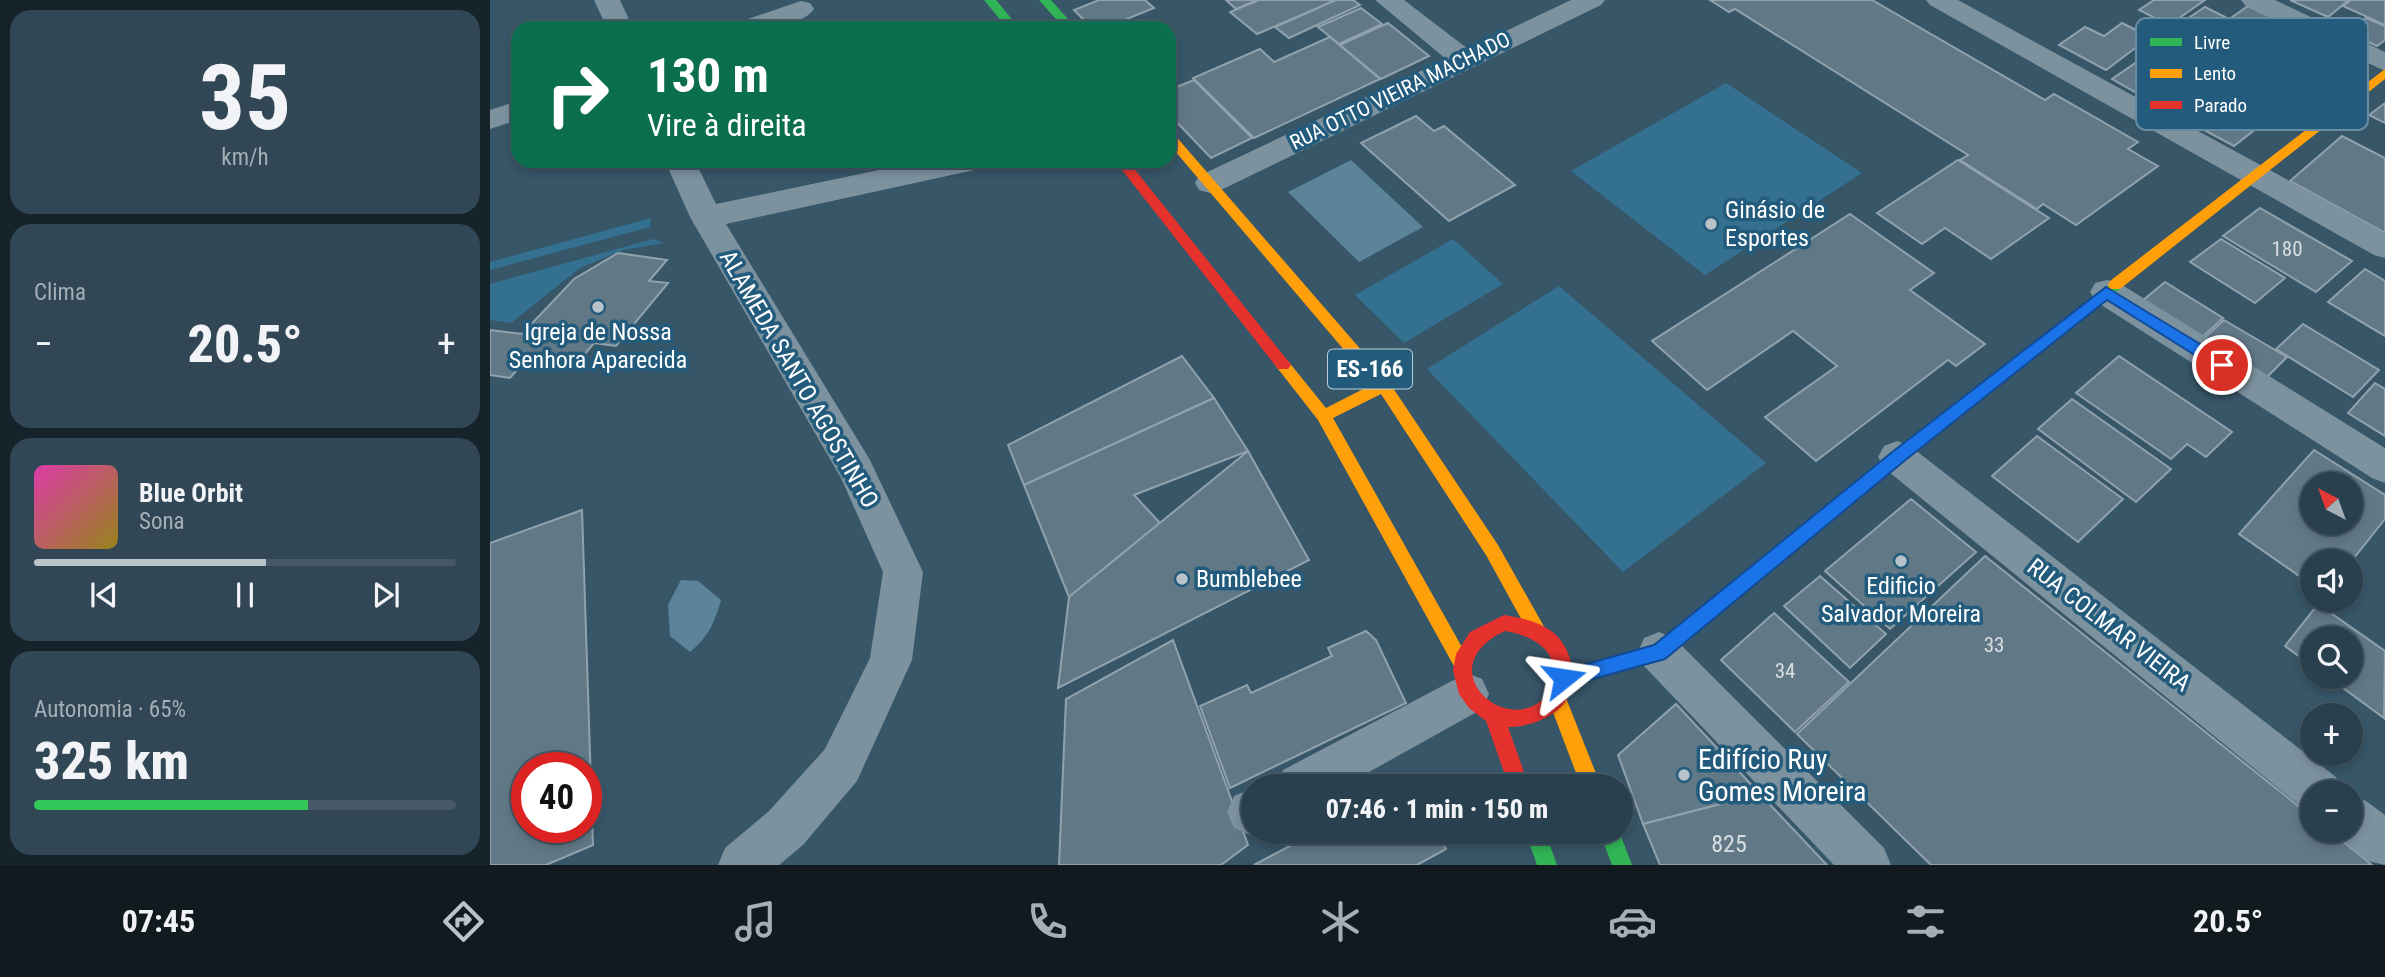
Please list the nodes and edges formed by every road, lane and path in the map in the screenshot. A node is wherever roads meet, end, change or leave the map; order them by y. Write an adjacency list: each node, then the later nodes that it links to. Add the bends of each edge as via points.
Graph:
1 (607, 0): 10 (street)
2 (990, 0): 12 (main road)
3 (1045, 0): 13 (main road)
4 (1388, 0): 15 (street)
5 (1592, 0): 15 (street, RUA OTTO VIEIRA MACHADO)
6 (1939, 0): 19 (street)
7 (2254, 0): 9 (street)
8 (801, 9): 11 (street)
9 (2291, 18)
10 (617, 21)
11 (768, 21)
12 (1007, 21)
13 (1064, 21)
14 (2368, 55): 16 (street)
15 (1465, 60): 29 (street, RUA OTTO VIEIRA MACHADO)
16 (2385, 63)
17 (2385, 73): 18 (main road)
18 (2368, 86)
19 (2136, 110)
20 (511, 112): 21 (street)
21 (490, 120)
22 (2172, 130): 28 (street)
23 (2311, 130): 28 (main road)
24 (1176, 144): 29 (main road, ES-166)
25 (683, 168): 30 (street, ALAMEDA SANTO AGOSTINHO)
26 (937, 168): 30 (street)
27 (1127, 168): 34 (main road, ES-166)
28 (2253, 175): 31 (street); 32 (main road)
29 (1210, 183): 33 (main road, ES-166)
30 (706, 217): 50 (street, ALAMEDA SANTO AGOSTINHO, via 857,471 903,572 891,660 841,765 786,828)
31 (2385, 247)
32 (2106, 292): 35 (main road); 36 (street)
33 (1384, 386): 34 (main road); 37 (main road, ES-166, via 1485,540)
34 (1324, 416): 40 (main road, ES-166)
35 (1897, 457): 38 (main road); 45 (street, RUA COLMAR VIEIRA)
36 (2385, 467)
37 (1536, 629): 39 (main road, via 1558,649); 40 (main road, via 1520,623 1489,628 1476,636 1466,648)
38 (1659, 652): 39 (main road); 53 (street)
39 (1564, 678): 41 (main road)
40 (1474, 691): 41 (main road, via 1530,719); 42 (street); 43 (main road, ES-166)
41 (1558, 699): 44 (main road)
42 (1321, 774)
43 (1513, 774)
44 (1586, 774)
45 (2304, 780)
46 (2363, 827): 49 (street)
47 (1540, 844): 51 (main road)
48 (1614, 844): 52 (main road)
49 (2385, 844)
50 (742, 865)
51 (1547, 865)
52 (1622, 865)
53 (1867, 865)

